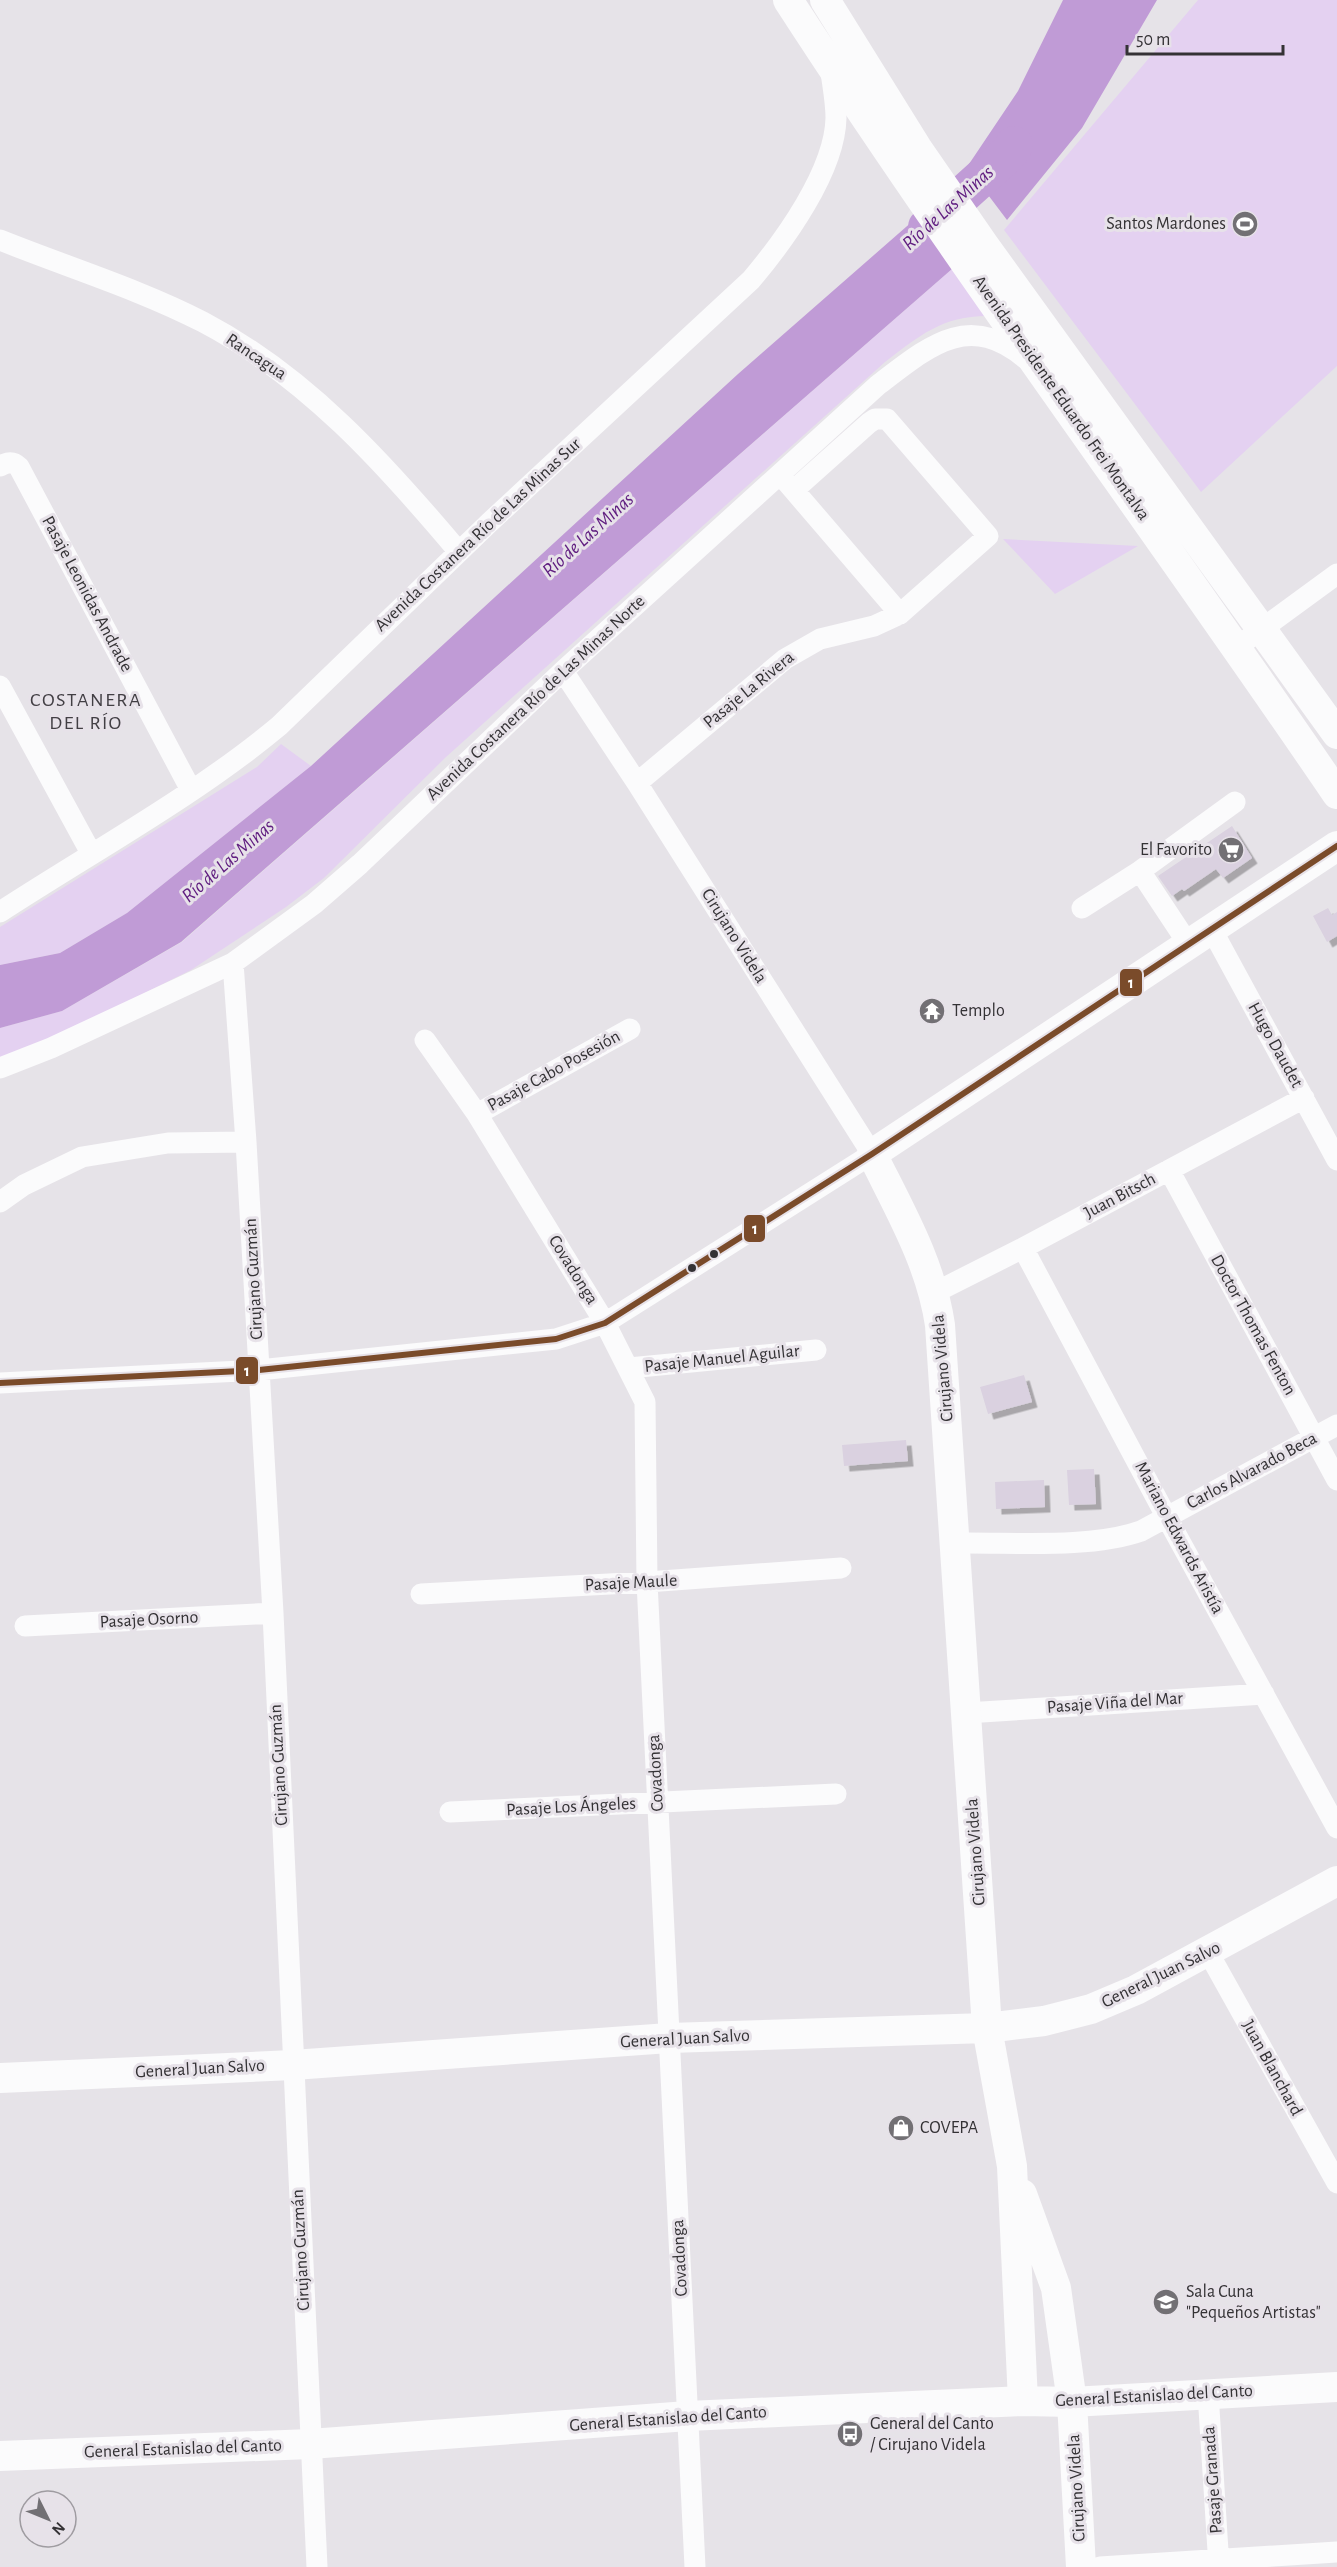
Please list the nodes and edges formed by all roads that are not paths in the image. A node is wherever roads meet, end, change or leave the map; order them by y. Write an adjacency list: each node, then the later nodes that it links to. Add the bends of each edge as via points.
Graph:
1 (788, 0): 3 (street, Avenida Presidente Eduardo Frei Montalva)
2 (825, 0): 4 (street, Avenida Presidente Eduardo Frei Montalva)
3 (830, 66): 4 (street, Avenida Presidente Eduardo Frei Montalva); 10 (street, Avenida Costanera Río de Las Minas Sur, via 836,120 830,148 806,202 781,244 751,280)
4 (908, 155): 6 (street, Avenida Presidente Eduardo Frei Montalva)
5 (0, 240): 10 (street, Rancagua, via 183,313 250,350 328,411 403,485)
6 (974, 252): 7 (street, Avenida Presidente Eduardo Frei Montalva); 13 (street, Avenida Presidente Eduardo Frei Montalva)
7 (1044, 376): 9 (street, Avenida Costanera Río de Las Minas Norte, via 992,338 969,334 952,337 916,356 878,385); 14 (street, Avenida Presidente Eduardo Frei Montalva)
8 (7, 464): 19 (street, Pasaje Leonidas Andrade, via 19,467)
9 (788, 482): 12 (street); 12 (street, Pasaje La Rivera, via 875,419 887,419 988,536); 15 (street, Avenida Costanera Río de Las Minas Norte)
10 (459, 552): 19 (street, Avenida Costanera Río de Las Minas Sur, via 279,726)
11 (1337, 574): 13 (street)
12 (900, 614): 18 (street, Pasaje La Rivera, via 874,626 820,639 796,651)
13 (1262, 629): 14 (street); 17 (street, Avenida Presidente Eduardo Frei Montalva)
14 (1237, 647): 20 (street, Avenida Presidente Eduardo Frei Montalva)
15 (563, 670): 18 (street, Cirujano Videla); 28 (street, Avenida Costanera Río de Las Minas Norte, via 336,886)
16 (0, 686): 23 (street)
17 (1337, 734)
18 (637, 783): 35 (street, Cirujano Videla)
19 (191, 790): 23 (street, Avenida Costanera Río de Las Minas Sur)
20 (1337, 794)
21 (1235, 802): 24 (street)
22 (1337, 846): 27 (street)
23 (91, 853): 26 (street, Avenida Costanera Río de Las Minas Sur)
24 (1140, 871): 25 (street); 27 (street, Hugo Daudet)
25 (1082, 908)
26 (0, 912)
27 (1200, 938): 32 (street, Hugo Daudet); 35 (street)
28 (233, 963): 31 (street, Avenida Costanera Río de Las Minas Norte); 34 (street, Cirujano Guzmán)
29 (630, 1029): 33 (street, Pasaje Cabo Posesión)
30 (425, 1040): 33 (street, Covadonga)
31 (0, 1068)
32 (1304, 1098): 36 (street, Hugo Daudet); 37 (street, Juan Bitsch)
33 (477, 1114): 41 (street, Covadonga)
34 (246, 1142): 38 (street, via 168,1143 82,1157 24,1185); 44 (street, Cirujano Guzmán)
35 (872, 1154): 40 (street, Cirujano Videla, via 924,1262); 41 (street)
36 (1337, 1160)
37 (1169, 1170): 39 (street, Juan Bitsch); 47 (street, Doctor Thomas Fenton)
38 (0, 1202)
39 (1023, 1248): 40 (street, Juan Bitsch); 49 (street, Mariano Edwards Aristía)
40 (934, 1293): 50 (street, Cirujano Videla, via 943,1348)
41 (605, 1323): 43 (street, Covadonga); 44 (street, via 556,1339)
42 (816, 1350): 43 (street, Pasaje Manuel Aguilar)
43 (628, 1368): 52 (street, Covadonga, via 645,1402)
44 (259, 1370): 45 (street); 54 (street, Cirujano Guzmán)
45 (0, 1383)
46 (1337, 1425): 47 (street, Carlos Alvarado Beca)
47 (1315, 1437): 48 (street, Doctor Thomas Fenton); 49 (street, Carlos Alvarado Beca)
48 (1337, 1480)
49 (1166, 1516): 50 (street, Carlos Alvarado Beca, via 1141,1531 1113,1540); 56 (street, Mariano Edwards Aristía)
50 (956, 1543): 57 (street, Cirujano Videla)
51 (841, 1568): 52 (street, Pasaje Maule)
52 (646, 1582): 53 (street, Pasaje Maule); 59 (street, Covadonga)
53 (421, 1594)
54 (273, 1613): 55 (street, Pasaje Osorno); 66 (street, Cirujano Guzmán)
55 (26, 1626)
56 (1264, 1694): 57 (street, Pasaje Viña del Mar); 61 (street, Mariano Edwards Aristía)
57 (966, 1713): 64 (street, Cirujano Videla)
58 (836, 1794): 59 (street, Pasaje Los Ángeles)
59 (657, 1802): 60 (street, Pasaje Los Ángeles); 65 (street, Covadonga)
60 (450, 1812)
61 (1337, 1828)
62 (1337, 1881): 63 (street, General Juan Salvo)
63 (1208, 1952): 64 (street, General Juan Salvo, via 1091,2009); 69 (street, Juan Blanchard)
64 (987, 2028): 65 (street, General Juan Salvo); 68 (street, Cirujano Videla)
65 (669, 2038): 66 (street, General Juan Salvo); 74 (street, Covadonga)
66 (293, 2065): 67 (street, General Juan Salvo); 75 (street, Cirujano Guzmán)
67 (0, 2078)
68 (1012, 2166): 72 (street, Cirujano Videla); 73 (street, Cirujano Videla, via 1056,2288)
69 (1337, 2183)
70 (1337, 2387): 71 (street, General Estanislao del Canto)
71 (1208, 2393): 73 (street, General Estanislao del Canto); 78 (street, Pasaje Granada)
72 (1023, 2401): 73 (street, General Estanislao del Canto); 74 (street, General Estanislao del Canto)
73 (1072, 2402): 81 (street, Cirujano Videla)
74 (688, 2416): 75 (street, General Estanislao del Canto); 80 (street, Covadonga)
75 (310, 2444): 76 (street, General Estanislao del Canto); 79 (street, Cirujano Guzmán)
76 (0, 2456)
77 (1337, 2552): 78 (street)
78 (1219, 2563): 82 (street)
79 (317, 2567)
80 (695, 2567)
81 (1081, 2567)
82 (1100, 2567)

